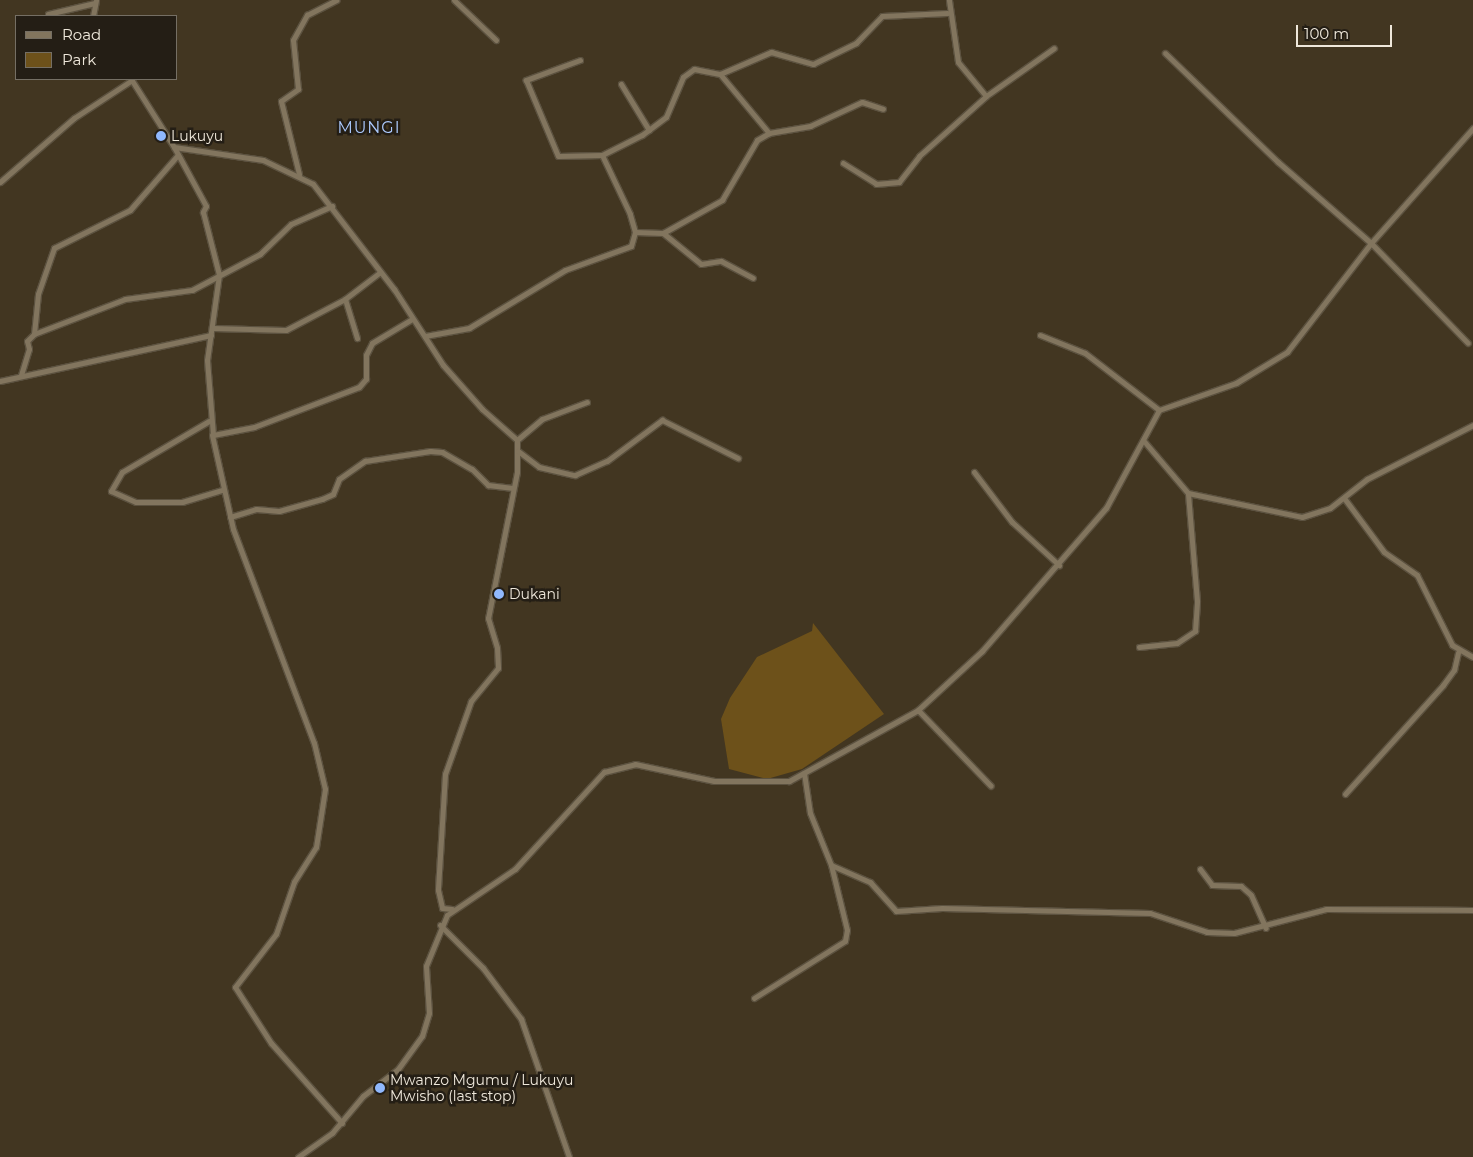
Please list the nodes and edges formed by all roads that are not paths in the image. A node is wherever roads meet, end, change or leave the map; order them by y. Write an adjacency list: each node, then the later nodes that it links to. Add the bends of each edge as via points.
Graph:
1 (336, 0): 25 (street, via 307,16 293,40 298,89 281,101)
2 (454, 0): 8 (street)
3 (949, 0): 5 (street)
4 (95, 2): 6 (street); 7 (street)
5 (948, 13): 12 (street, via 882,16 856,43 813,64 763,53); 16 (street, via 958,62)
6 (48, 14)
7 (93, 15)
8 (496, 40)
9 (1054, 48): 16 (street)
10 (1165, 53): 30 (street, via 1278,162)
11 (580, 60): 22 (street, via 529,77 526,83 558,156)
12 (720, 74): 19 (street, via 688,71 666,117); 20 (street)
13 (131, 80): 26 (street, via 74,118)
14 (133, 80): 21 (street)
15 (621, 84): 19 (street)
16 (986, 96): 24 (street, via 919,156 899,182 876,184)
17 (883, 109): 20 (street, via 862,102 810,126)
18 (1473, 128): 30 (street)
19 (649, 130): 22 (street)
20 (769, 133): 29 (street, via 757,140 722,200)
21 (174, 147): 23 (street); 25 (street, via 263,160)
22 (602, 154): 28 (street)
23 (177, 156): 32 (street, via 206,206 203,212); 37 (street, via 170,170 130,210 54,248 38,294)
24 (843, 163)
25 (299, 174): 27 (street)
26 (0, 182)
27 (332, 206): 31 (street); 32 (street, via 291,224 260,254)
28 (635, 232): 29 (street); 39 (street, via 625,250 565,270 476,324 451,334)
29 (663, 234): 33 (street, via 702,264 721,261)
30 (1371, 243): 42 (street); 46 (street, via 1287,352 1236,383)
31 (379, 273): 34 (street); 35 (street)
32 (219, 275): 36 (street); 37 (street, via 192,290 125,299)
33 (753, 278)
34 (345, 299): 36 (street, via 286,330); 41 (street)
35 (412, 319): 39 (street); 49 (street, via 372,343 366,355 366,379 359,387 250,429)
36 (212, 328): 38 (street)
37 (34, 334): 43 (street, via 27,341 30,349)
38 (211, 335): 43 (street); 47 (street)
39 (425, 336): 50 (street, via 482,409)
40 (1040, 336): 46 (street, via 1085,353)
41 (357, 338)
42 (1468, 343)
43 (21, 375): 44 (street)
44 (0, 381)
45 (587, 402): 50 (street, via 542,419)
46 (1159, 410): 51 (street)
47 (209, 421): 49 (street); 56 (street, via 122,472 111,491 136,502 182,502)
48 (1473, 425): 58 (street, via 1367,479)
49 (212, 434): 56 (street)
50 (518, 440): 52 (street)
51 (1143, 440): 57 (street); 60 (street, via 1106,508)
52 (518, 451): 53 (street, via 539,467 576,475 607,461 662,420); 55 (street)
53 (738, 458)
54 (974, 472): 60 (street, via 1012,522)
55 (513, 488): 59 (street, via 488,485 472,469 442,452 430,451 364,461 339,479 333,494 322,499 279,511 256,510); 70 (street, via 488,618 497,648 498,668 471,701 445,774 438,890 442,908)
56 (222, 490): 59 (street)
57 (1188, 493): 58 (street, via 1257,504 1292,517 1330,508); 61 (street, via 1197,600 1195,631 1177,643)
58 (1344, 498): 62 (street, via 1384,552 1417,575)
59 (230, 517): 75 (street, via 290,688 314,743 325,789 316,847 294,882 276,934 236,988 271,1043)
60 (1060, 565): 64 (street, via 968,666)
61 (1139, 647)
62 (1458, 652): 63 (street); 67 (street, via 1443,685)
63 (1473, 657)
64 (918, 710): 65 (street); 66 (street)
65 (804, 773): 68 (street, via 810,813); 70 (street, via 774,783 720,782 663,767 614,767 593,782 515,869)
66 (991, 786)
67 (1345, 794)
68 (831, 865): 73 (street, via 870,882 896,911 1150,913 1207,932); 74 (street, via 847,930 845,941)
69 (1200, 869): 73 (street, via 1212,885 1241,886 1246,890)
70 (452, 909): 72 (street)
71 (1473, 910): 73 (street, via 1326,909)
72 (440, 925): 75 (street, via 426,966 429,1013 425,1031 398,1069 363,1096); 77 (street, via 477,961 521,1019)
73 (1266, 928)
74 (754, 998)
75 (342, 1123): 76 (street)
76 (298, 1157)
77 (569, 1157)

